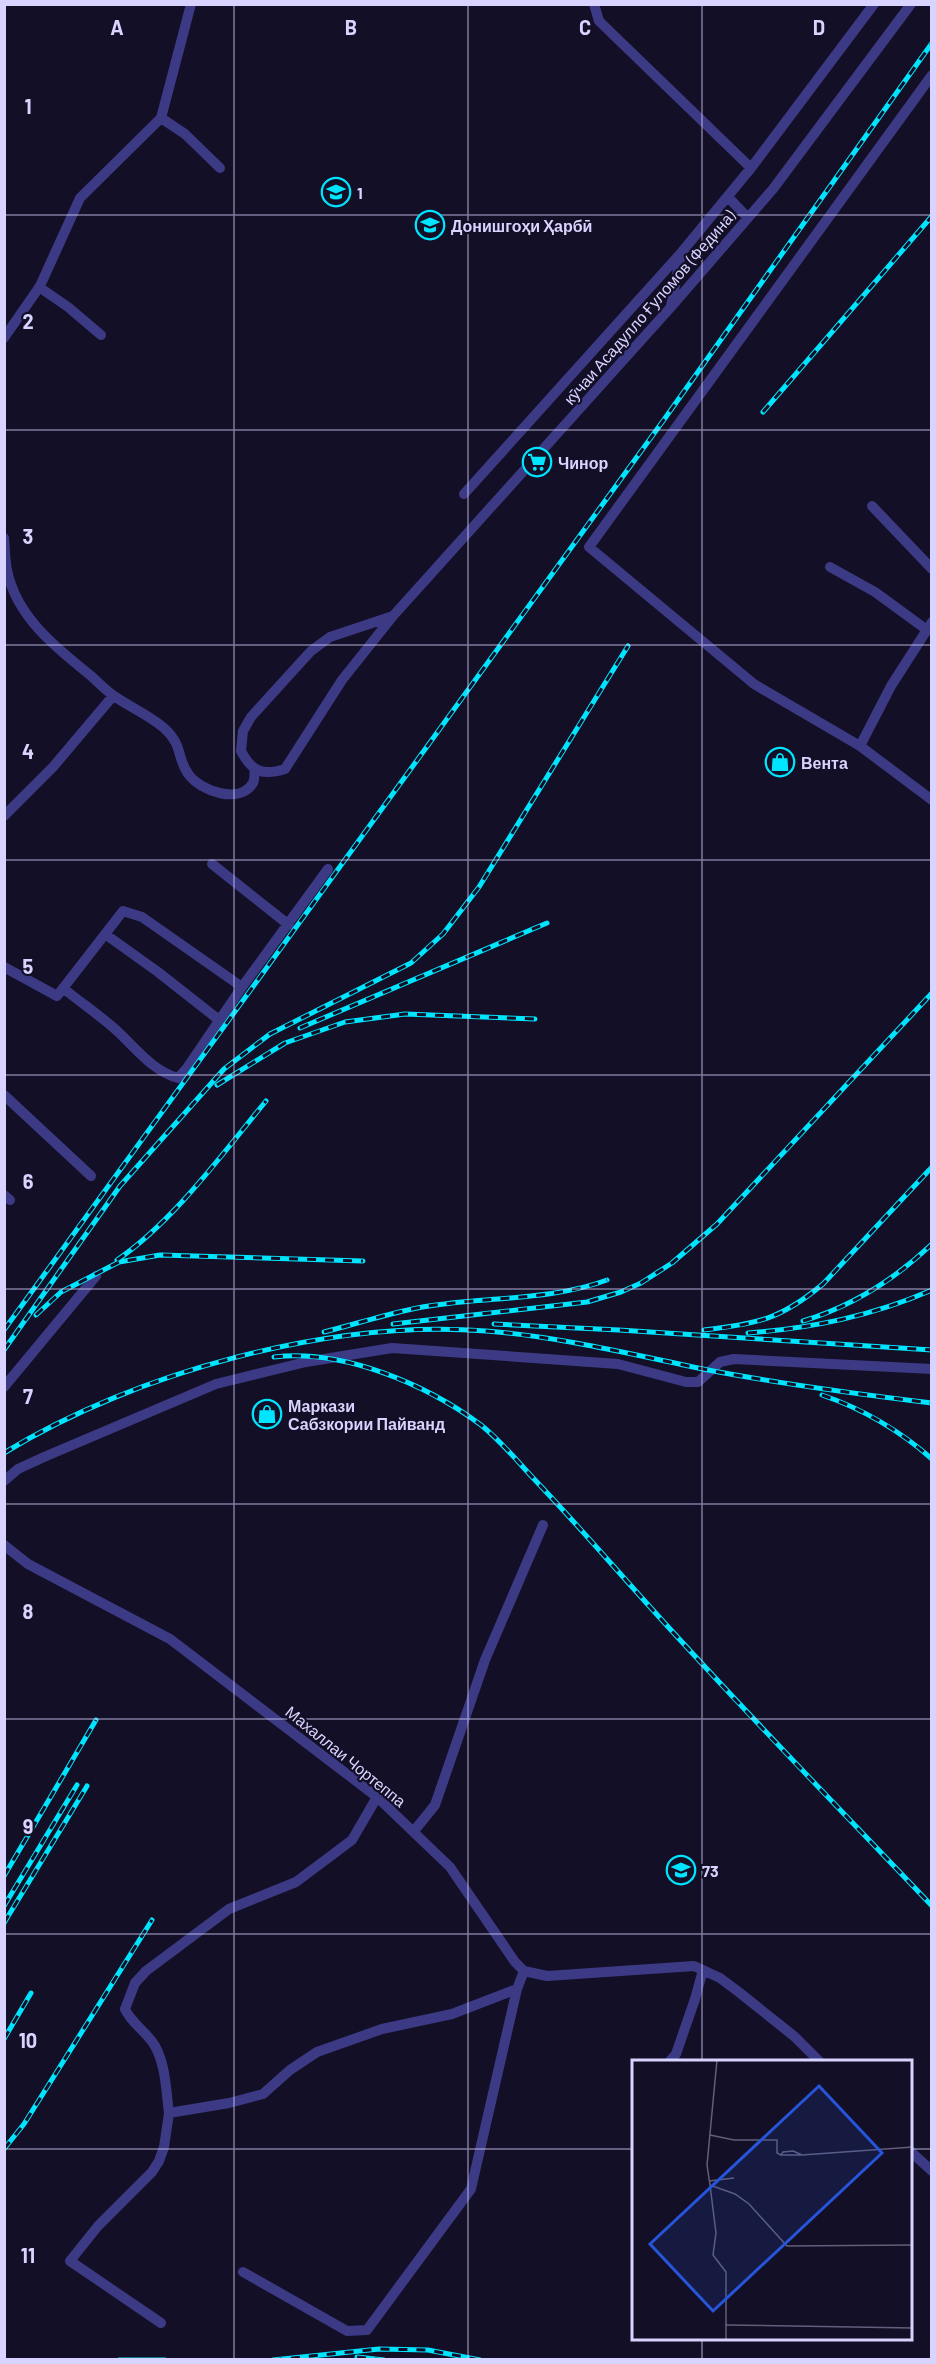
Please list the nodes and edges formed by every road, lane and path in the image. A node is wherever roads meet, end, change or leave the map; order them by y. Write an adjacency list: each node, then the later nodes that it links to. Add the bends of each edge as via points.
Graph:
1 (191, 4): 6 (street)
2 (594, 4): 8 (street, via 599,21)
3 (874, 4): 8 (street)
4 (911, 4): 10 (street, кӯчаи Асадулло Ғуломов (Федина))
5 (932, 75): 24 (street, via 590,547 754,684)
6 (161, 118): 7 (street, via 185,134); 12 (street, via 80,198)
7 (220, 168)
8 (751, 168): 9 (street)
9 (728, 197): 10 (street); 11 (street)
10 (748, 218): 13 (street, кӯчаи Асадулло Ғуломов (Федина))
11 (681, 253): 13 (street); 16 (street)
12 (39, 287): 14 (street); 15 (street)
13 (671, 307): 21 (street, кӯчаи Асадулло Ғуломов (Федина))
14 (101, 335)
15 (4, 338)
16 (464, 494)
17 (872, 506): 20 (street)
18 (4, 538): 23 (street, via 7,570 29,617 51,644)
19 (830, 567): 22 (street)
20 (932, 569)
21 (393, 616): 25 (street, кӯчаи Асадулло Ғуломов (Федина), via 342,680 285,769 270,774); 25 (street, кӯчаи Асадулло Ғуломов (Федина), via 330,638 311,651 258,709 243,731 241,743 241,751)
22 (929, 626): 24 (street, via 891,686)
23 (113, 696): 25 (street, via 163,728 177,742 188,774 203,787 221,794 236,794 254,782); 27 (street, via 53,767)
24 (860, 746): 26 (street)
25 (255, 769)
26 (932, 800)
27 (4, 816)
28 (212, 864): 30 (street)
29 (328, 869): 30 (street)
30 (289, 924): 33 (street)
31 (105, 934): 33 (street, via 123,911 142,917); 34 (street); 35 (street)
32 (4, 967): 34 (street, via 57,996)
33 (242, 987): 35 (street)
34 (63, 988): 35 (street, via 152,1063 178,1077)
35 (219, 1020)
36 (4, 1095): 37 (street)
37 (91, 1176)
38 (96, 1276): 40 (street)
39 (932, 1369): 41 (street, via 734,1359 720,1362 699,1382 686,1382 618,1364 393,1348 306,1362 216,1384 44,1457 18,1469)
40 (4, 1387)
41 (4, 1481)
42 (543, 1526): 45 (street, via 485,1660 435,1805)
43 (4, 1545): 44 (street, Махаллаи Чортеппа, via 28,1564 171,1639)
44 (377, 1797): 45 (street, Махаллаи Чортеппа); 51 (street, via 352,1840 296,1882 229,1909 135,1983 125,2008 156,2047)
45 (414, 1831): 47 (street, Махаллаи Чортеппа, via 450,1867 501,1944)
46 (703, 1970): 47 (street, via 694,1966 547,1976); 49 (street); 50 (street, via 740,1993)
47 (524, 1971): 48 (street)
48 (517, 1989): 51 (street, via 452,2014 382,2029 317,2052 263,2094); 54 (street, via 471,2189 367,2330 347,2331)
49 (671, 2060)
50 (818, 2060)
51 (169, 2112): 55 (street, via 159,2161 70,2261)
52 (912, 2153): 53 (street)
53 (932, 2171)
54 (243, 2272)
55 (161, 2323)

